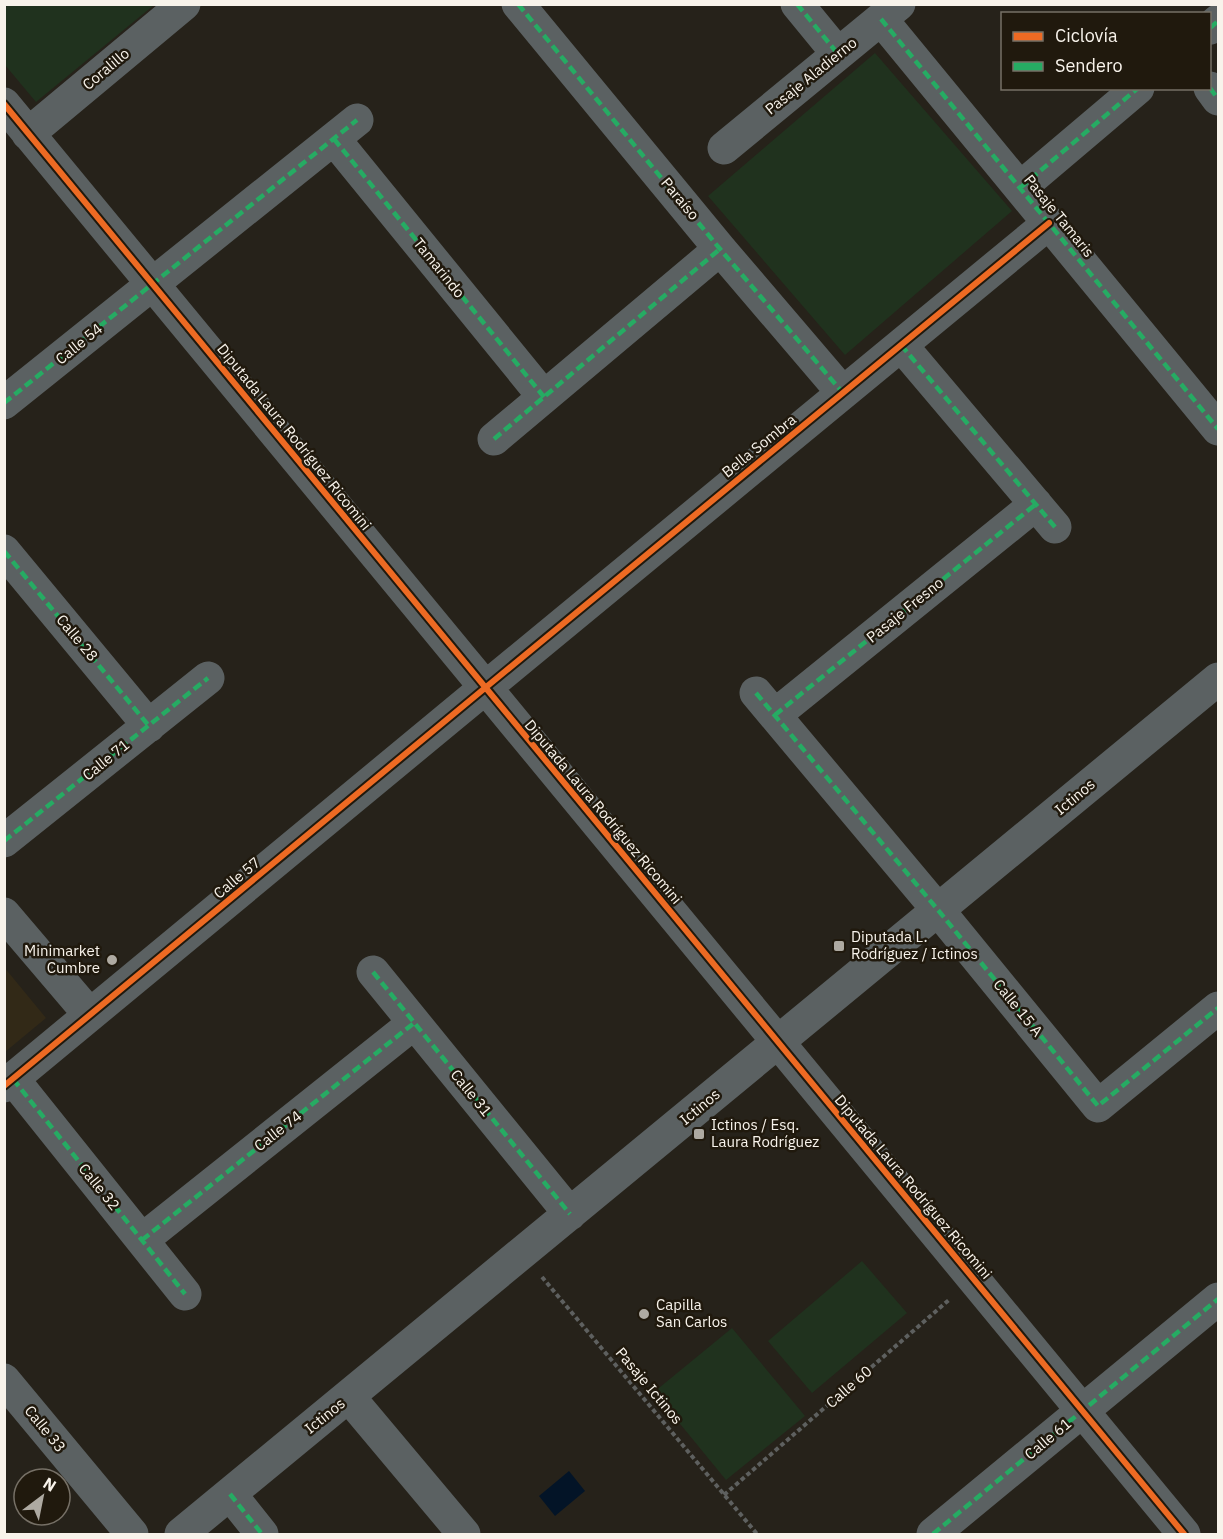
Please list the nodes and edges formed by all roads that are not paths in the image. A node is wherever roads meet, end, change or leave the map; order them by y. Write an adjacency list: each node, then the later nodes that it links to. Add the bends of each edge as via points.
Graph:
1 (184, 4): 8 (street, Coralillo)
2 (518, 4): 12 (street, Paraíso)
3 (796, 4): 5 (street)
4 (890, 12): 5 (street, Pasaje Aladierno); 10 (street, Pasaje Tamaris)
5 (838, 54): 9 (street, Pasaje Aladierno)
6 (1136, 90): 10 (street)
7 (4, 104): 8 (street, Diputada Laura Rodríguez Ricomini)
8 (28, 134): 13 (street, Diputada Laura Rodríguez Ricomini)
9 (724, 148)
10 (1020, 188): 11 (street, Pasaje Tamaris)
11 (1049, 223): 14 (street, Bella Sombra); 18 (street, Pasaje Tamaris)
12 (720, 249): 15 (street, Paraíso); 16 (street)
13 (153, 284): 16 (street, Tamarindo, via 345,130); 17 (street, Calle 54); 23 (street, Diputada Laura Rodríguez Ricomini)
14 (901, 345): 15 (street, Bella Sombra); 26 (street, Pasaje Fresno, via 1046,516 765,704)
15 (843, 393): 23 (street, Bella Sombra)
16 (544, 397): 19 (street)
17 (4, 403)
18 (1218, 429)
19 (494, 439)
20 (4, 551): 24 (street, Calle 28)
21 (208, 678): 24 (street, Calle 71)
22 (1218, 679): 26 (street, Ictinos)
23 (484, 688): 30 (street, Calle 57); 32 (street, Diputada Laura Rodríguez Ricomini)
24 (149, 726): 25 (street, Calle 71)
25 (4, 841)
26 (938, 910): 29 (street, Calle 15 A, via 1098,1106); 32 (street, Ictinos)
27 (4, 914): 30 (street)
28 (373, 972): 31 (street, Calle 31)
29 (1218, 1008)
30 (90, 1015): 33 (street, Calle 57)
31 (414, 1023): 34 (street, Calle 31); 35 (street, Calle 74)
32 (778, 1042): 34 (street, Ictinos); 40 (street, Diputada Laura Rodríguez Ricomini)
33 (9, 1083): 35 (street, Calle 32)
34 (570, 1214): 39 (street, Ictinos)
35 (142, 1240): 36 (street, Calle 32)
36 (185, 1294)
37 (1218, 1299): 40 (street, Calle 61)
38 (4, 1380): 42 (street, Calle 33)
39 (349, 1397): 41 (street, Ictinos); 45 (street)
40 (1082, 1410): 46 (street, Calle 61); 47 (street, Diputada Laura Rodríguez Ricomini)
41 (230, 1494): 43 (street, Ictinos); 44 (street)
42 (132, 1534)
43 (182, 1534)
44 (262, 1534)
45 (464, 1534)
46 (933, 1534)
47 (1184, 1534)

